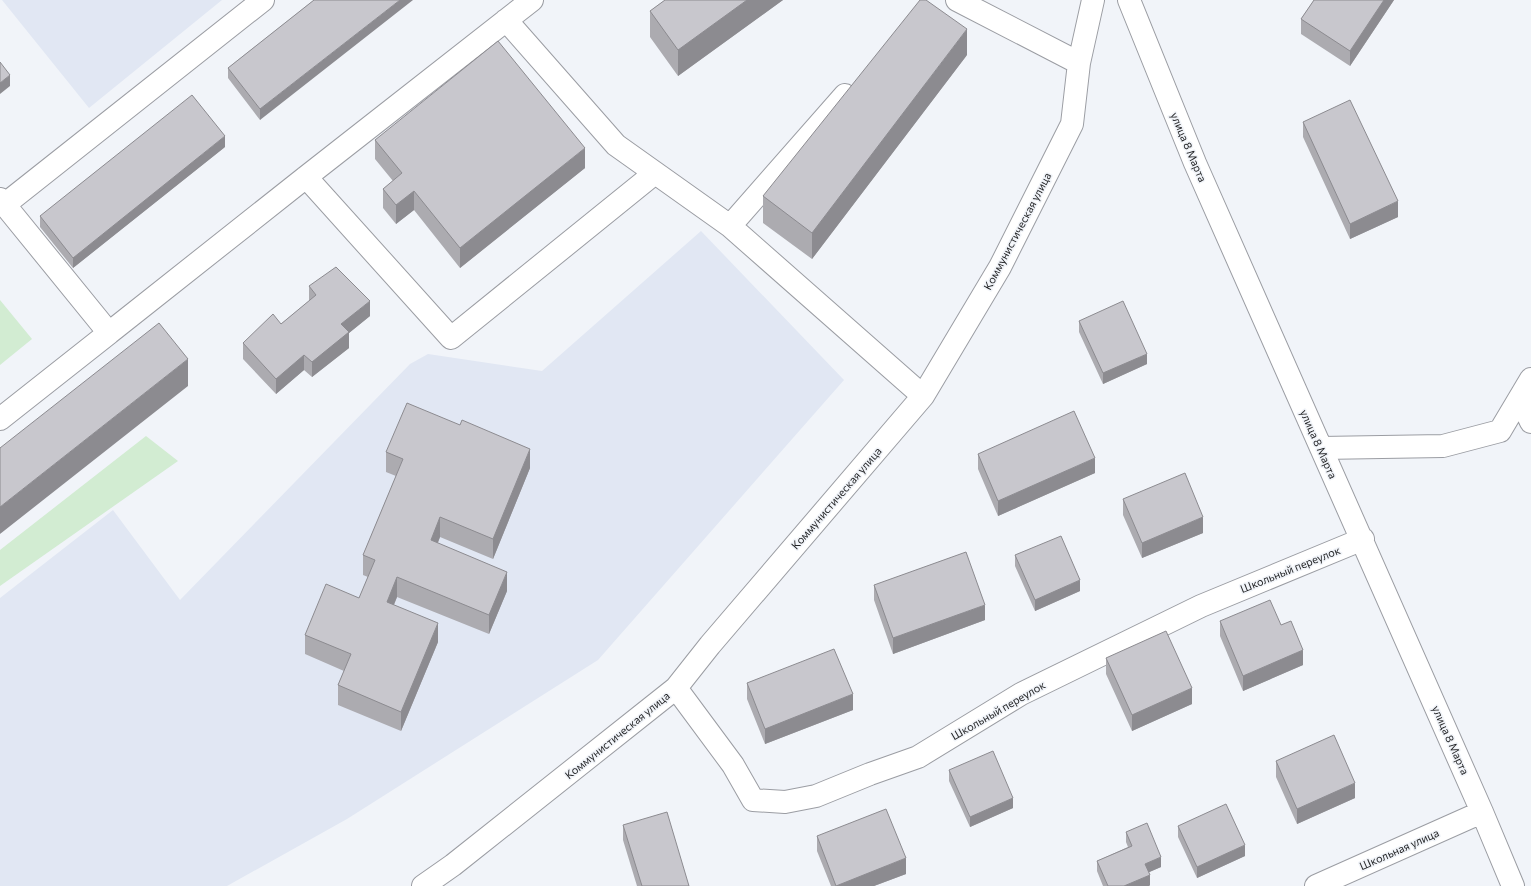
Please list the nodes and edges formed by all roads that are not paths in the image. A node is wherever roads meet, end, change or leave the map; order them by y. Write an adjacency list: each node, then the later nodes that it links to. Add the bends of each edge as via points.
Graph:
1 (263, 0): 11 (street)
2 (532, 0): 6 (street)
3 (957, 0): 7 (street)
4 (1093, 0): 7 (street, Коммунистическая улица)
5 (1129, 0): 19 (street, улица 8 Марта, via 1195,162)
6 (506, 20): 9 (street, via 616,145); 10 (street)
7 (1079, 63): 15 (street, Коммунистическая улица, via 1072,124 1000,267)
8 (856, 83): 12 (street)
9 (655, 173): 10 (street, via 451,338); 12 (street)
10 (306, 176): 13 (street)
11 (2, 202): 13 (street)
12 (730, 226): 15 (street)
13 (109, 333): 17 (street)
14 (1531, 379): 16 (street)
15 (923, 396): 21 (street, Коммунистическая улица)
16 (1520, 398): 18 (street); 19 (street, via 1500,431 1443,446)
17 (0, 419)
18 (1531, 422)
19 (1321, 448): 20 (street, улица 8 Марта)
20 (1363, 539): 21 (street, Школьный переулок, via 1201,606 1021,694 918,757 816,796 785,802 753,800 733,765); 22 (street, улица 8 Марта)
21 (676, 688): 23 (street, Коммунистическая улица, via 453,866)
22 (1482, 812): 24 (street, Школьная улица); 25 (street, улица 8 Марта)
23 (422, 886)
24 (1316, 886)
25 (1513, 886)

